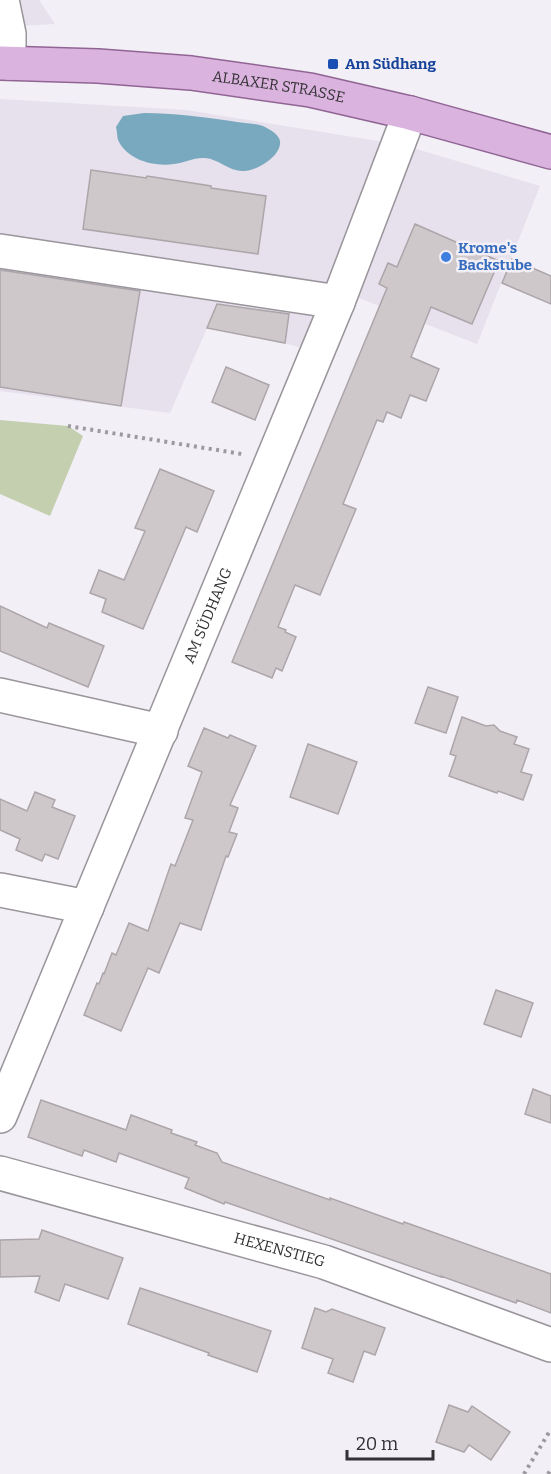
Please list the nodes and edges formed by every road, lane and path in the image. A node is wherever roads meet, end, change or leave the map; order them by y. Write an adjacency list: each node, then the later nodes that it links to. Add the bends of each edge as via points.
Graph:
1 (2, 0): 2 (street, via 9,34)
2 (5, 63): 3 (main road, ALBAXER STRASSE, via 191,73 310,90)
3 (410, 113): 4 (main road, ALBAXER STRASSE); 6 (street, AM SÜDHANG)
4 (551, 152)
5 (0, 251): 6 (street)
6 (338, 302): 8 (street, AM SÜDHANG)
7 (68, 426): 8 (path)
8 (273, 459): 10 (street, AM SÜDHANG)
9 (0, 695): 10 (street)
10 (161, 731): 12 (street, AM SÜDHANG)
11 (0, 890): 12 (street)
12 (87, 907): 13 (street, AM SÜDHANG)
13 (0, 1116)
14 (0, 1173): 15 (street, HEXENSTIEG, via 324,1262)
15 (551, 1345)
16 (551, 1429): 18 (path)
17 (551, 1469): 19 (path)
18 (524, 1474)
19 (548, 1474)

